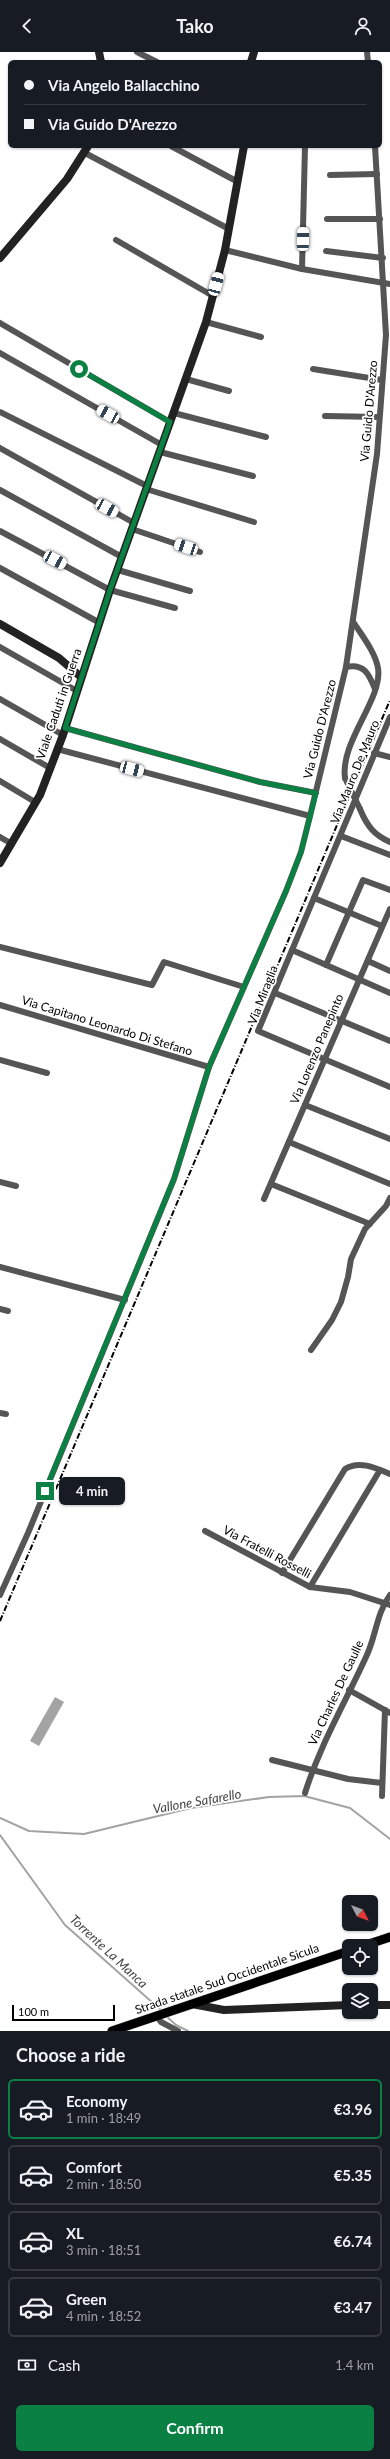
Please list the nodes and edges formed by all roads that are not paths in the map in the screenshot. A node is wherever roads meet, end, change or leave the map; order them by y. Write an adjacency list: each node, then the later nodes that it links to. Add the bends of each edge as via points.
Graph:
1 (137, 52): 2 (street)
2 (153, 60)
3 (175, 148): 10 (street)
4 (244, 148): 10 (street, Viale Caduti in Guerra)
5 (305, 148): 19 (street)
6 (375, 148): 8 (street, Via Guido D'Arezzo)
7 (87, 149): 13 (street); 17 (street, via 68,179)
8 (377, 174): 9 (street); 12 (street, Via Guido D'Arezzo)
9 (330, 175)
10 (238, 182): 13 (street, Viale Caduti in Guerra)
11 (327, 218): 12 (street)
12 (380, 218): 18 (street, Via Guido D'Arezzo)
13 (229, 229): 15 (street, Viale Caduti in Guerra)
14 (116, 240): 21 (street)
15 (225, 250): 19 (street); 21 (street, Viale Caduti in Guerra)
16 (326, 251): 18 (street)
17 (0, 258)
18 (383, 258): 20 (street, Via Guido D'Arezzo)
19 (302, 269): 20 (street)
20 (387, 284): 22 (street, Via Guido D'Arezzo)
21 (213, 296): 23 (street, Viale Caduti in Guerra)
22 (388, 310): 29 (street, Via Guido D'Arezzo)
23 (206, 322): 25 (street); 28 (street, Viale Caduti in Guerra)
24 (0, 323): 35 (street)
25 (261, 337)
26 (0, 353): 38 (street)
27 (313, 369): 29 (street)
28 (186, 379): 30 (street); 32 (street, Viale Caduti in Guerra)
29 (382, 380): 34 (street, Via Guido D'Arezzo)
30 (229, 391)
31 (0, 412): 40 (street)
32 (174, 412): 35 (street, Viale Caduti in Guerra); 36 (street)
33 (325, 416): 34 (street)
34 (379, 417): 53 (street, Via Guido D'Arezzo, via 377,454)
35 (170, 422): 38 (street, Viale Caduti in Guerra)
36 (266, 437)
37 (0, 448): 43 (street)
38 (161, 448): 39 (street); 40 (street, Viale Caduti in Guerra)
39 (253, 476)
40 (146, 488): 42 (street); 43 (street, Viale Caduti in Guerra)
41 (0, 490): 46 (street)
42 (254, 522)
43 (133, 526): 45 (street); 46 (street, Viale Caduti in Guerra)
44 (0, 531): 49 (street)
45 (200, 552)
46 (122, 557): 48 (street, Viale Caduti in Guerra)
47 (0, 568): 52 (street)
48 (118, 570): 49 (street, Viale Caduti in Guerra); 50 (street)
49 (110, 590): 51 (street); 52 (street, Viale Caduti in Guerra)
50 (190, 591)
51 (176, 608)
52 (100, 623): 57 (street, Viale Caduti in Guerra)
53 (354, 623): 56 (street, Via Guido D'Arezzo); 58 (street, via 376,660 379,675)
54 (0, 624): 57 (street, via 59,658)
55 (0, 647): 59 (street)
56 (346, 667): 58 (street, via 363,668 370,675); 69 (street, Via Guido D'Arezzo)
57 (81, 677): 59 (street, Viale Caduti in Guerra)
58 (375, 689): 74 (street, bridge, via 348,751 344,768 345,778 370,829)
59 (77, 691): 62 (street, Viale Caduti in Guerra)
60 (0, 699): 62 (street)
61 (390, 717): 65 (street, Via Mauro De Mauro)
62 (64, 732): 64 (street, Viale Caduti in Guerra); 69 (street, via 260,782)
63 (0, 739): 67 (street)
64 (58, 749): 67 (street, Viale Caduti in Guerra); 71 (street)
65 (374, 753): 66 (street); 72 (street, Via Mauro De Mauro)
66 (390, 757)
67 (50, 768): 70 (street, Viale Caduti in Guerra)
68 (0, 781): 70 (street)
69 (316, 793): 71 (street, Via Guido D'Arezzo)
70 (36, 802): 75 (street, Viale Caduti in Guerra)
71 (310, 816): 89 (street, Via Guido D'Arezzo, via 293,871)
72 (341, 836): 76 (street); 79 (street, Via Miraglia)
73 (0, 837): 75 (street)
74 (390, 842)
75 (12, 844): 77 (street, Viale Caduti in Guerra)
76 (390, 855)
77 (0, 863)
78 (390, 890): 81 (street, via 362,880)
79 (314, 898): 81 (street); 84 (street, Via Miraglia)
80 (390, 909): 82 (street, Via Lorenzo Panepinto)
81 (348, 913): 82 (street); 86 (street)
82 (382, 926): 85 (street, Via Lorenzo Panepinto)
83 (0, 947): 89 (street, via 152,985 164,962)
84 (292, 950): 86 (street); 90 (street, Via Miraglia)
85 (368, 961): 87 (street); 88 (street, Via Lorenzo Panepinto)
86 (326, 965): 88 (street)
87 (390, 971)
88 (360, 980): 91 (street); 93 (street, Via Lorenzo Panepinto)
89 (244, 987): 97 (street, Via Guido D'Arezzo)
90 (274, 993): 93 (street); 95 (street, Via Miraglia, via 258,1031)
91 (390, 993)
92 (0, 1005): 97 (street, Via Capitano Leonardo Di Stefano)
93 (340, 1020): 94 (street); 95 (street, Via Lorenzo Panepinto)
94 (390, 1042)
95 (324, 1059): 99 (street, Via Miraglia); 100 (street, Via Lorenzo Panepinto)
96 (0, 1060): 98 (street)
97 (209, 1067): 111 (street, Via Guido D'Arezzo, via 174,1179)
98 (47, 1073)
99 (390, 1087)
100 (305, 1105): 101 (street); 102 (street, Via Lorenzo Panepinto)
101 (390, 1140)
102 (289, 1142): 104 (street, Via Lorenzo Panepinto); 105 (street)
103 (0, 1182): 106 (street)
104 (271, 1184): 108 (street, Via Lorenzo Panepinto); 109 (street)
105 (390, 1184)
106 (16, 1186)
107 (390, 1198): 109 (street)
108 (264, 1199)
109 (370, 1224): 114 (street, via 351,1259 348,1277 332,1320)
110 (0, 1267): 111 (street)
111 (125, 1300): 120 (street, Via Guido D'Arezzo)
112 (0, 1309): 113 (street)
113 (8, 1311)
114 (310, 1350)
115 (380, 1470): 116 (street); 118 (street, via 358,1465 345,1469); 119 (street)
116 (390, 1474)
117 (205, 1531): 118 (street, Via Fratelli Rosselli)
118 (282, 1573): 119 (street, Via Fratelli Rosselli)
119 (310, 1587): 122 (street, Via Fratelli Rosselli, via 350,1592)
120 (0, 1595)
121 (390, 1595): 122 (street, Via Charles De Gaulle)
122 (387, 1604): 123 (street, Via Charles De Gaulle, via 366,1658)
123 (349, 1690): 124 (street); 128 (street, Via Charles De Gaulle)
124 (388, 1712): 127 (street)
125 (272, 1760): 128 (street)
126 (390, 1763): 127 (street)
127 (383, 1764): 129 (street)
128 (312, 1769): 129 (street, via 348,1779); 130 (street, Via Charles De Gaulle)
129 (382, 1783): 131 (street)
130 (305, 1793)
131 (382, 1796)
132 (390, 1937): 133 (main road)
133 (378, 1941)
134 (342, 1953): 135 (main road, Strada statale Sud Occidentale Sicula)
135 (189, 2003): 136 (street, via 224,2010); 139 (main road, Strada statale Sud Occidentale Sicula)
136 (342, 2005)
137 (378, 2005): 138 (street)
138 (390, 2005)
139 (160, 2013): 140 (main road, Strada statale Sud Occidentale Sicula); 141 (street, via 161,2022)
140 (112, 2031)
141 (178, 2031)

